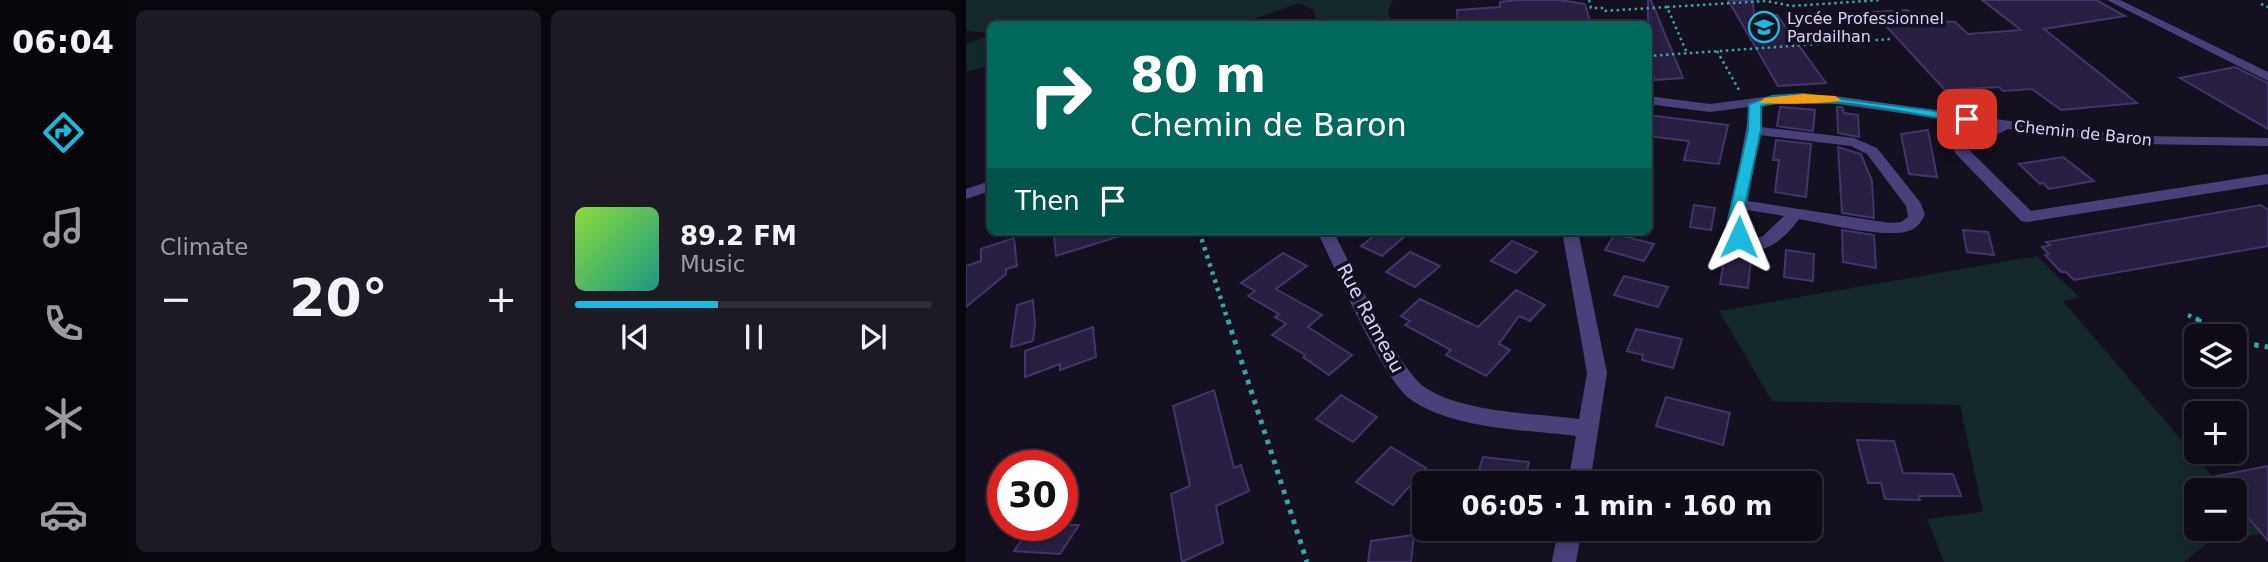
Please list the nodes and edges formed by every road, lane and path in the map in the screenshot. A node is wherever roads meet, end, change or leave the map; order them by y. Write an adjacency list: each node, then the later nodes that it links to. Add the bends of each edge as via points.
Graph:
1 (1589, 0): 5 (path, via 1591,8 1603,11)
2 (1881, 0): 5 (path)
3 (2112, 0): 11 (street)
4 (2261, 4): 6 (path)
5 (1667, 7): 9 (path)
6 (2268, 7)
7 (1891, 39): 8 (path)
8 (1717, 51): 9 (path); 13 (path)
9 (1687, 53): 10 (path)
10 (1652, 56)
11 (2268, 77)
12 (1652, 101): 13 (street, via 1710,108)
13 (1749, 101): 14 (street, via 1836,100); 15 (street)
14 (1950, 123): 16 (street, Chemin de Baron, via 1964,136 1985,138 2006,124 2140,140); 17 (street, via 1961,151 2026,217)
15 (1755, 130): 20 (street); 21 (street, via 1854,142 1868,148 1917,214 1908,226 1898,228)
16 (2268, 142)
17 (2268, 180)
18 (987, 187): 19 (street)
19 (966, 194)
20 (1739, 204): 21 (street); 21 (street, via 1735,233 1746,242 1772,240)
21 (1796, 211)
22 (1200, 235): 32 (path)
23 (1327, 235): 29 (street, Rue Rameau, via 1403,380 1422,396 1459,410)
24 (1571, 235): 29 (street, via 1597,373)
25 (2188, 315): 26 (path)
26 (2207, 324)
27 (2247, 343): 28 (path)
28 (2268, 347)
29 (1589, 429): 30 (street)
30 (1581, 471)
31 (1568, 541): 33 (street)
32 (1307, 562)
33 (1564, 562)

